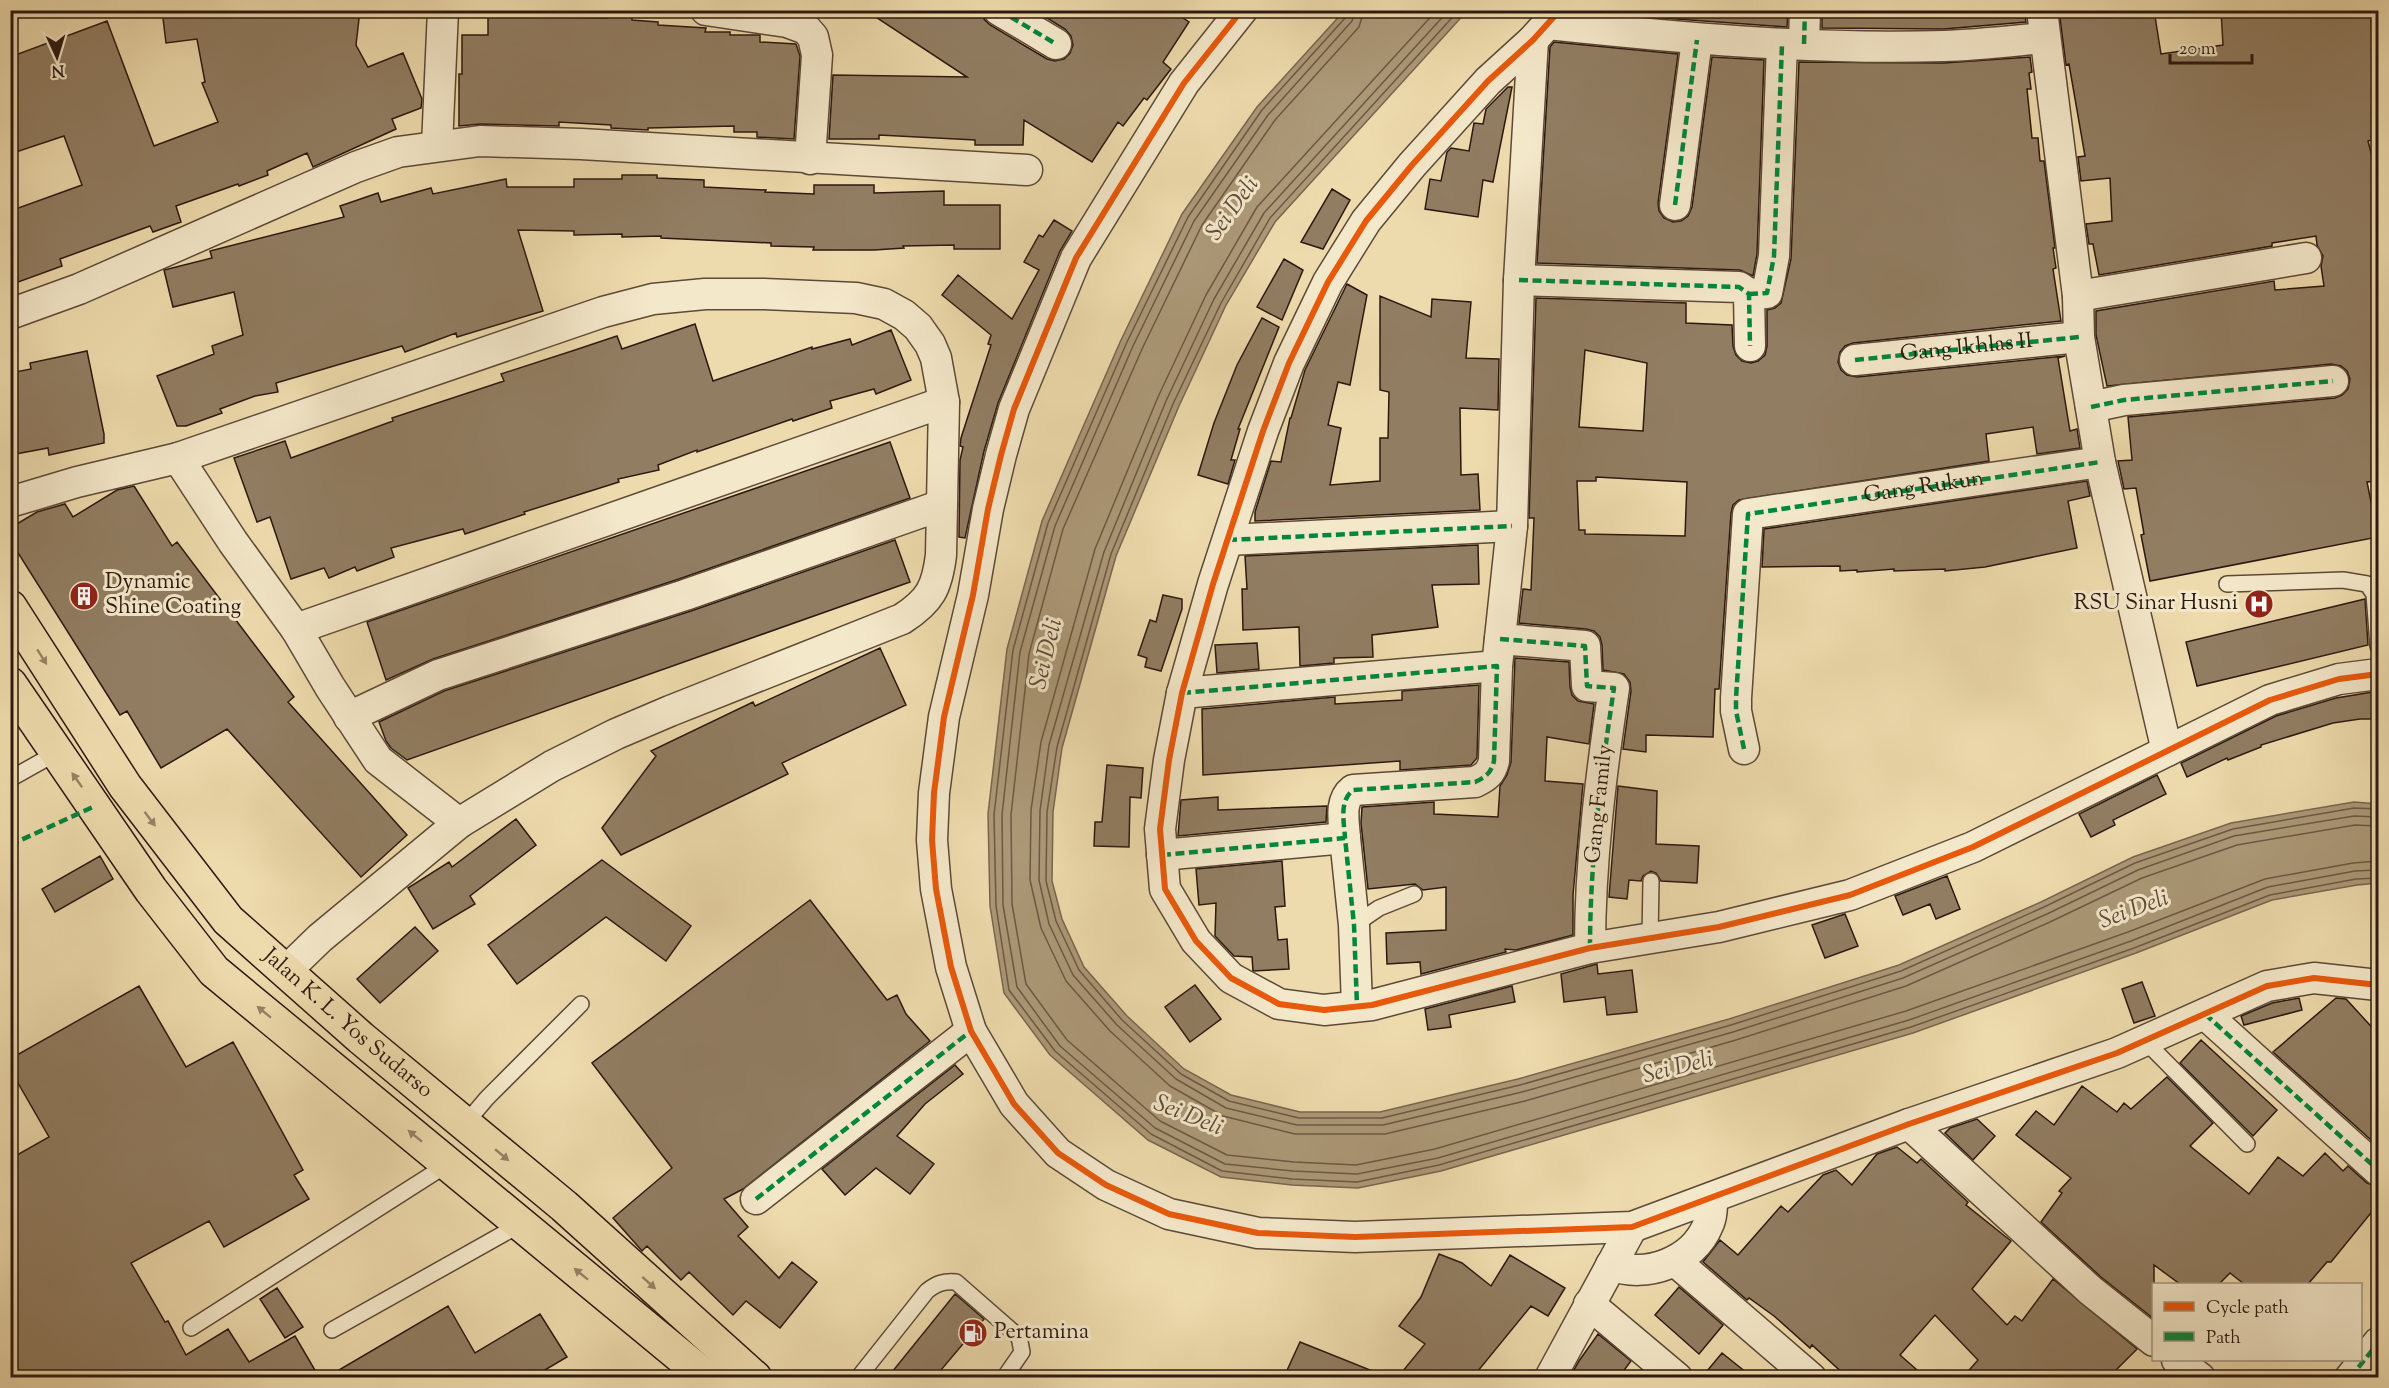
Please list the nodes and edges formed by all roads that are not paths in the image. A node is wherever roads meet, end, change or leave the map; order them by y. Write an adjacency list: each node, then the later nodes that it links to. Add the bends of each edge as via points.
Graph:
1 (443, 10): 11 (street)
2 (706, 10): 12 (street, via 787,22 806,29 813,37 817,55)
3 (999, 10): 9 (street)
4 (1242, 10): 58 (street, via 1184,83 1076,258 1014,410 1001,455 945,717 934,793 936,890 951,967)
5 (1805, 10): 10 (street)
6 (2043, 24): 10 (street, via 1944,46); 18 (street)
7 (1547, 25): 8 (street); 16 (street); 31 (street, via 1488,81 1412,165 1366,221 1328,282 1288,363)
8 (1697, 40): 10 (street); 14 (street)
9 (1056, 44)
10 (1793, 44): 17 (street, via 1774,256 1767,293)
11 (437, 146): 12 (street, via 480,141 581,144); 19 (street, via 398,152 356,167 79,289)
12 (810, 159): 13 (street)
13 (1027, 170)
14 (1674, 205)
15 (2306, 258): 18 (street)
16 (1519, 279): 17 (street, via 1739,287); 30 (street)
17 (1749, 294): 21 (street)
18 (2078, 296): 20 (street)
19 (10, 314)
20 (2079, 337): 22 (street, Gang Ikhlas II); 25 (street)
21 (1750, 346)
22 (1855, 360)
23 (2333, 381): 25 (street, via 2124,400)
24 (944, 402): 26 (street, via 930,344 918,327 884,304 856,298 705,294 653,299 603,312); 29 (street); 34 (street)
25 (2091, 407): 27 (street)
26 (178, 458): 28 (street); 34 (street)
27 (2100, 462): 41 (street, Gang Rukun, via 1748,514 1736,698); 42 (street)
28 (10, 502)
29 (942, 505): 40 (street, via 685,595 438,675); 45 (street, via 938,575 926,600 916,610 616,734 552,766)
30 (1512, 526): 31 (street); 36 (street)
31 (1228, 540): 39 (street)
32 (2227, 584): 35 (lane, via 2343,580 2367,584 2374,594)
33 (10, 607): 53 (highway, Jalan K. L. Yos Sudarso, one-way to 53, via 125,786 228,920)
34 (296, 629): 40 (street)
35 (2379, 646)
36 (1498, 653): 39 (street); 46 (street, via 1494,761 1485,778 1475,782 1353,789 1346,795 1343,807); 52 (street, Gang Family, via 1585,646 1587,686 1614,688 1601,776)
37 (2379, 674): 42 (street, via 2339,679 2270,700)
38 (10, 684): 43 (highway, Jalan K. L. Yos Sudarso)
39 (1182, 693): 47 (street, via 1160,829)
40 (349, 717): 45 (street, via 378,760)
41 (1744, 749)
42 (2168, 751): 51 (street, via 1973,847 1850,895 1719,927)
43 (58, 752): 44 (lane); 63 (highway, Jalan K. L. Yos Sudarso, one-way to 43, via 214,971 151,890)
44 (10, 779)
45 (459, 823): 53 (street)
46 (1344, 838): 47 (street); 50 (street)
47 (1162, 855): 56 (street, via 1165,889 1196,941 1231,978 1279,1004 1324,1010)
48 (1651, 881): 51 (lane)
49 (1414, 894): 50 (lane, via 1378,908)
50 (1354, 925): 56 (street)
51 (1650, 938): 52 (street)
52 (1590, 948): 56 (street)
53 (286, 971): 60 (highway, Jalan K. L. Yos Sudarso)
54 (2379, 985): 57 (street, via 2314,978 2290,981 2267,986)
55 (581, 1004): 60 (lane)
56 (1357, 1006)
57 (2205, 1014): 59 (street); 64 (street)
58 (971, 1031): 66 (street); 68 (street, via 1014,1104 1058,1153 1106,1185 1169,1214 1258,1233 1344,1237)
59 (2145, 1041): 61 (street); 62 (lane)
60 (465, 1124): 78 (highway, Jalan K. L. Yos Sudarso, one-way to 78, via 564,1206)
61 (1909, 1124): 65 (street); 74 (street, via 2090,1290)
62 (2247, 1144)
63 (448, 1164): 67 (highway, Jalan K. L. Yos Sudarso); 72 (lane)
64 (2379, 1170)
65 (1712, 1198): 68 (street); 69 (street, via 1708,1225 1701,1238)
66 (756, 1199)
67 (521, 1224): 73 (lane); 77 (highway, Jalan K. L. Yos Sudarso, one-way to 67)
68 (1632, 1227): 70 (street)
69 (1675, 1261): 70 (street, via 1639,1271); 83 (street)
70 (1611, 1264): 71 (street)
71 (1589, 1304): 81 (street); 82 (street)
72 (191, 1328)
73 (332, 1330)
74 (2152, 1339)
75 (2379, 1343): 85 (street)
76 (2180, 1361): 84 (street)
77 (708, 1377)
78 (755, 1377)
79 (858, 1377): 80 (lane, via 927,1291 946,1281 956,1282 1019,1337 1022,1352)
80 (1004, 1377)
81 (1550, 1377)
82 (1677, 1377)
83 (1811, 1377)
84 (2200, 1377)
85 (2350, 1377)

